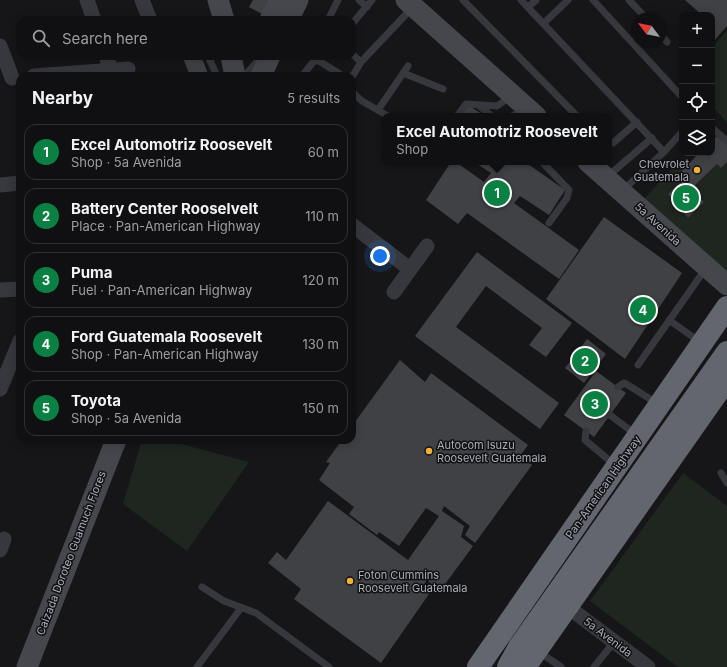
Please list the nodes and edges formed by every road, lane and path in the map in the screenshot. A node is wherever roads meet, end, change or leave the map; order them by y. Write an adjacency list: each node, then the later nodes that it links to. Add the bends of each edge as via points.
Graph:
1 (87, 0): 18 (street)
2 (142, 0): 19 (street)
3 (280, 0): 20 (street)
4 (298, 0): 21 (street)
5 (338, 0): 22 (lane)
6 (360, 0): 15 (lane)
7 (372, 0): 15 (lane)
8 (463, 0): 53 (lane)
9 (521, 0): 16 (lane)
10 (536, 0): 16 (lane)
11 (568, 0): 24 (lane)
12 (593, 0): 45 (lane)
13 (629, 0): 17 (lane)
14 (410, 3): 30 (lane); 48 (street)
15 (366, 7): 23 (lane)
16 (528, 7): 24 (lane)
17 (640, 12)
18 (93, 16)
19 (148, 16)
20 (272, 16)
21 (290, 16)
22 (330, 16)
23 (356, 19)
24 (544, 22): 54 (lane)
25 (0, 46): 43 (street)
26 (356, 58): 30 (lane)
27 (107, 60): 34 (street)
28 (210, 60): 36 (lane)
29 (232, 60): 37 (street)
30 (361, 62): 41 (lane)
31 (261, 63): 38 (lane)
32 (408, 66): 42 (lane)
33 (128, 69): 34 (street)
34 (111, 70): 35 (street)
35 (85, 72)
36 (215, 72)
37 (234, 72)
38 (248, 72)
39 (305, 72): 40 (lane, via 314,61 319,61)
40 (335, 72)
41 (355, 72)
42 (403, 73): 44 (lane); 49 (lane)
43 (11, 78)
44 (443, 89)
45 (679, 94)
46 (356, 96): 49 (lane)
47 (478, 105): 48 (lane); 51 (lane, via 466,104); 52 (lane)
48 (522, 109)
49 (378, 110): 50 (lane)
50 (383, 113)
51 (459, 113)
52 (488, 113)
53 (574, 113)
54 (637, 122): 57 (lane); 59 (lane)
55 (715, 131): 58 (lane)
56 (679, 135): 60 (lane)
57 (652, 138): 60 (lane); 63 (lane)
58 (727, 141)
59 (612, 143)
60 (664, 152): 66 (lane)
61 (545, 165): 67 (lane, via 569,190 567,198)
62 (591, 165): 63 (street, 5a Avenida)
63 (606, 178): 66 (street, 5a Avenida)
64 (16, 184): 65 (street)
65 (0, 185)
66 (622, 192): 70 (street, 5a Avenida)
67 (549, 223)
68 (356, 228): 71 (street)
69 (427, 246): 71 (street)
70 (706, 267): 72 (street, 5a Avenida); 77 (lane)
71 (410, 269): 75 (street)
72 (727, 285)
73 (16, 289): 74 (street)
74 (0, 290)
75 (394, 292)
76 (727, 307): 78 (highway, Pan-American Highway)
77 (669, 320): 78 (lane); 81 (lane)
78 (702, 343): 85 (highway, Pan-American Highway)
79 (16, 351): 84 (street)
80 (727, 352): 102 (highway, via 519,647)
81 (638, 365)
82 (727, 380): 94 (highway)
83 (618, 387): 85 (lane, via 624,383)
84 (0, 389)
85 (660, 405): 88 (highway, Pan-American Highway)
86 (610, 415): 88 (lane)
87 (586, 431): 90 (lane, via 585,440)
88 (638, 436): 90 (highway, Pan-American Highway)
89 (114, 444): 98 (street, Calzada Doroteo Guamuch Flores)
90 (617, 466): 101 (highway, Pan-American Highway)
91 (721, 473): 92 (lane)
92 (727, 483)
93 (202, 587): 95 (lane)
94 (568, 607): 96 (street, 5a Avenida); 97 (highway)
95 (241, 608): 99 (lane); 100 (lane, via 256,613)
96 (614, 642): 104 (lane); 105 (street, 5a Avenida)
97 (531, 659): 103 (lane)
98 (27, 667)
99 (197, 667)
100 (329, 667)
101 (478, 667)
102 (508, 667)
103 (561, 667)
104 (594, 667)
105 (648, 667)

